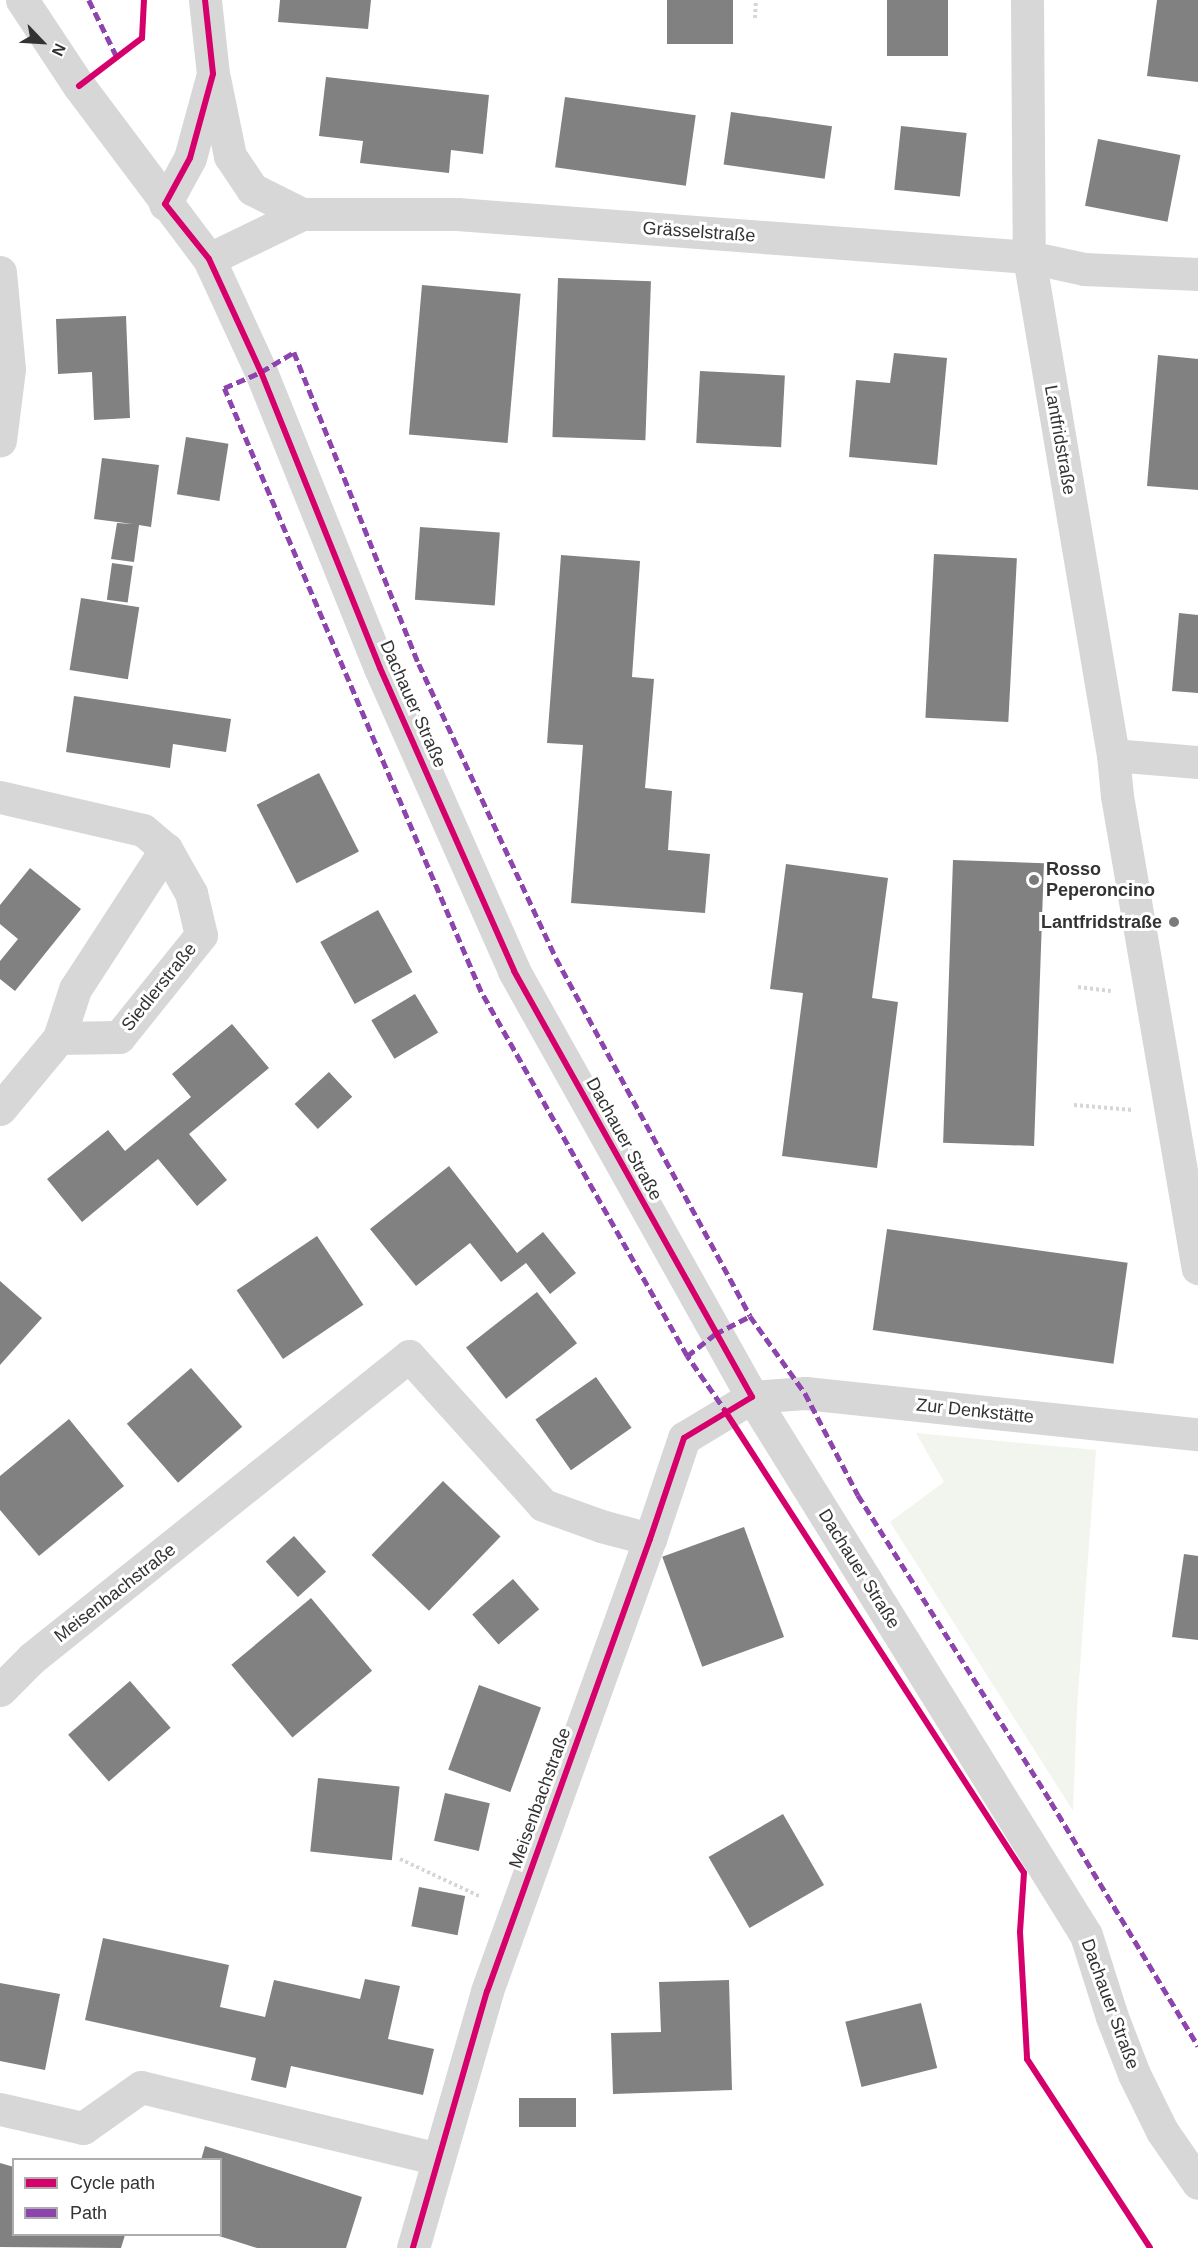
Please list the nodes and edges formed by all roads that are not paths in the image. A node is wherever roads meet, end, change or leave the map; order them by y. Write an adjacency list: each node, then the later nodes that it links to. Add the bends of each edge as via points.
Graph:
1 (22, 0): 5 (street, Dachauer Straße)
2 (205, 0): 4 (street)
3 (1027, 0): 7 (street, Lantfridstraße)
4 (213, 74): 5 (street, via 190,158); 6 (street, via 230,156 252,189)
5 (165, 204): 8 (street, Dachauer Straße)
6 (302, 214): 7 (street, Grässelstraße, via 457,214); 8 (street, Grässelstraße)
7 (1029, 257): 10 (street, Grässelstraße, via 1084,269); 12 (street, Lantfridstraße)
8 (209, 259): 19 (street, Dachauer Straße, via 261,372 380,668 514,971)
9 (0, 272): 11 (street, via 9,369)
10 (1198, 274)
11 (0, 440)
12 (1113, 755): 13 (street); 18 (street, Lantfridstraße)
13 (1198, 762)
14 (0, 797): 15 (street, Siedlerstraße, via 143,831)
15 (166, 849): 16 (street, via 75,989); 16 (street, Siedlerstraße, via 192,893 201,935 119,1037)
16 (59, 1038): 17 (street)
17 (0, 1109)
18 (1198, 1268)
19 (752, 1397): 20 (street, Zur Denkstätte, via 806,1393); 21 (street, Meisenbachstraße, via 684,1438); 25 (street, Dachauer Straße, via 1086,1935 1134,2074 1162,2131)
20 (1198, 1434)
21 (650, 1539): 22 (street, Meisenbachstraße, via 543,1505 409,1356 32,1658); 24 (street, Meisenbachstraße, via 487,1991)
22 (0, 1690)
23 (0, 2109): 24 (street, via 83,2128 141,2087)
24 (438, 2159): 26 (street, Meisenbachstraße)
25 (1198, 2183)
26 (413, 2248)

